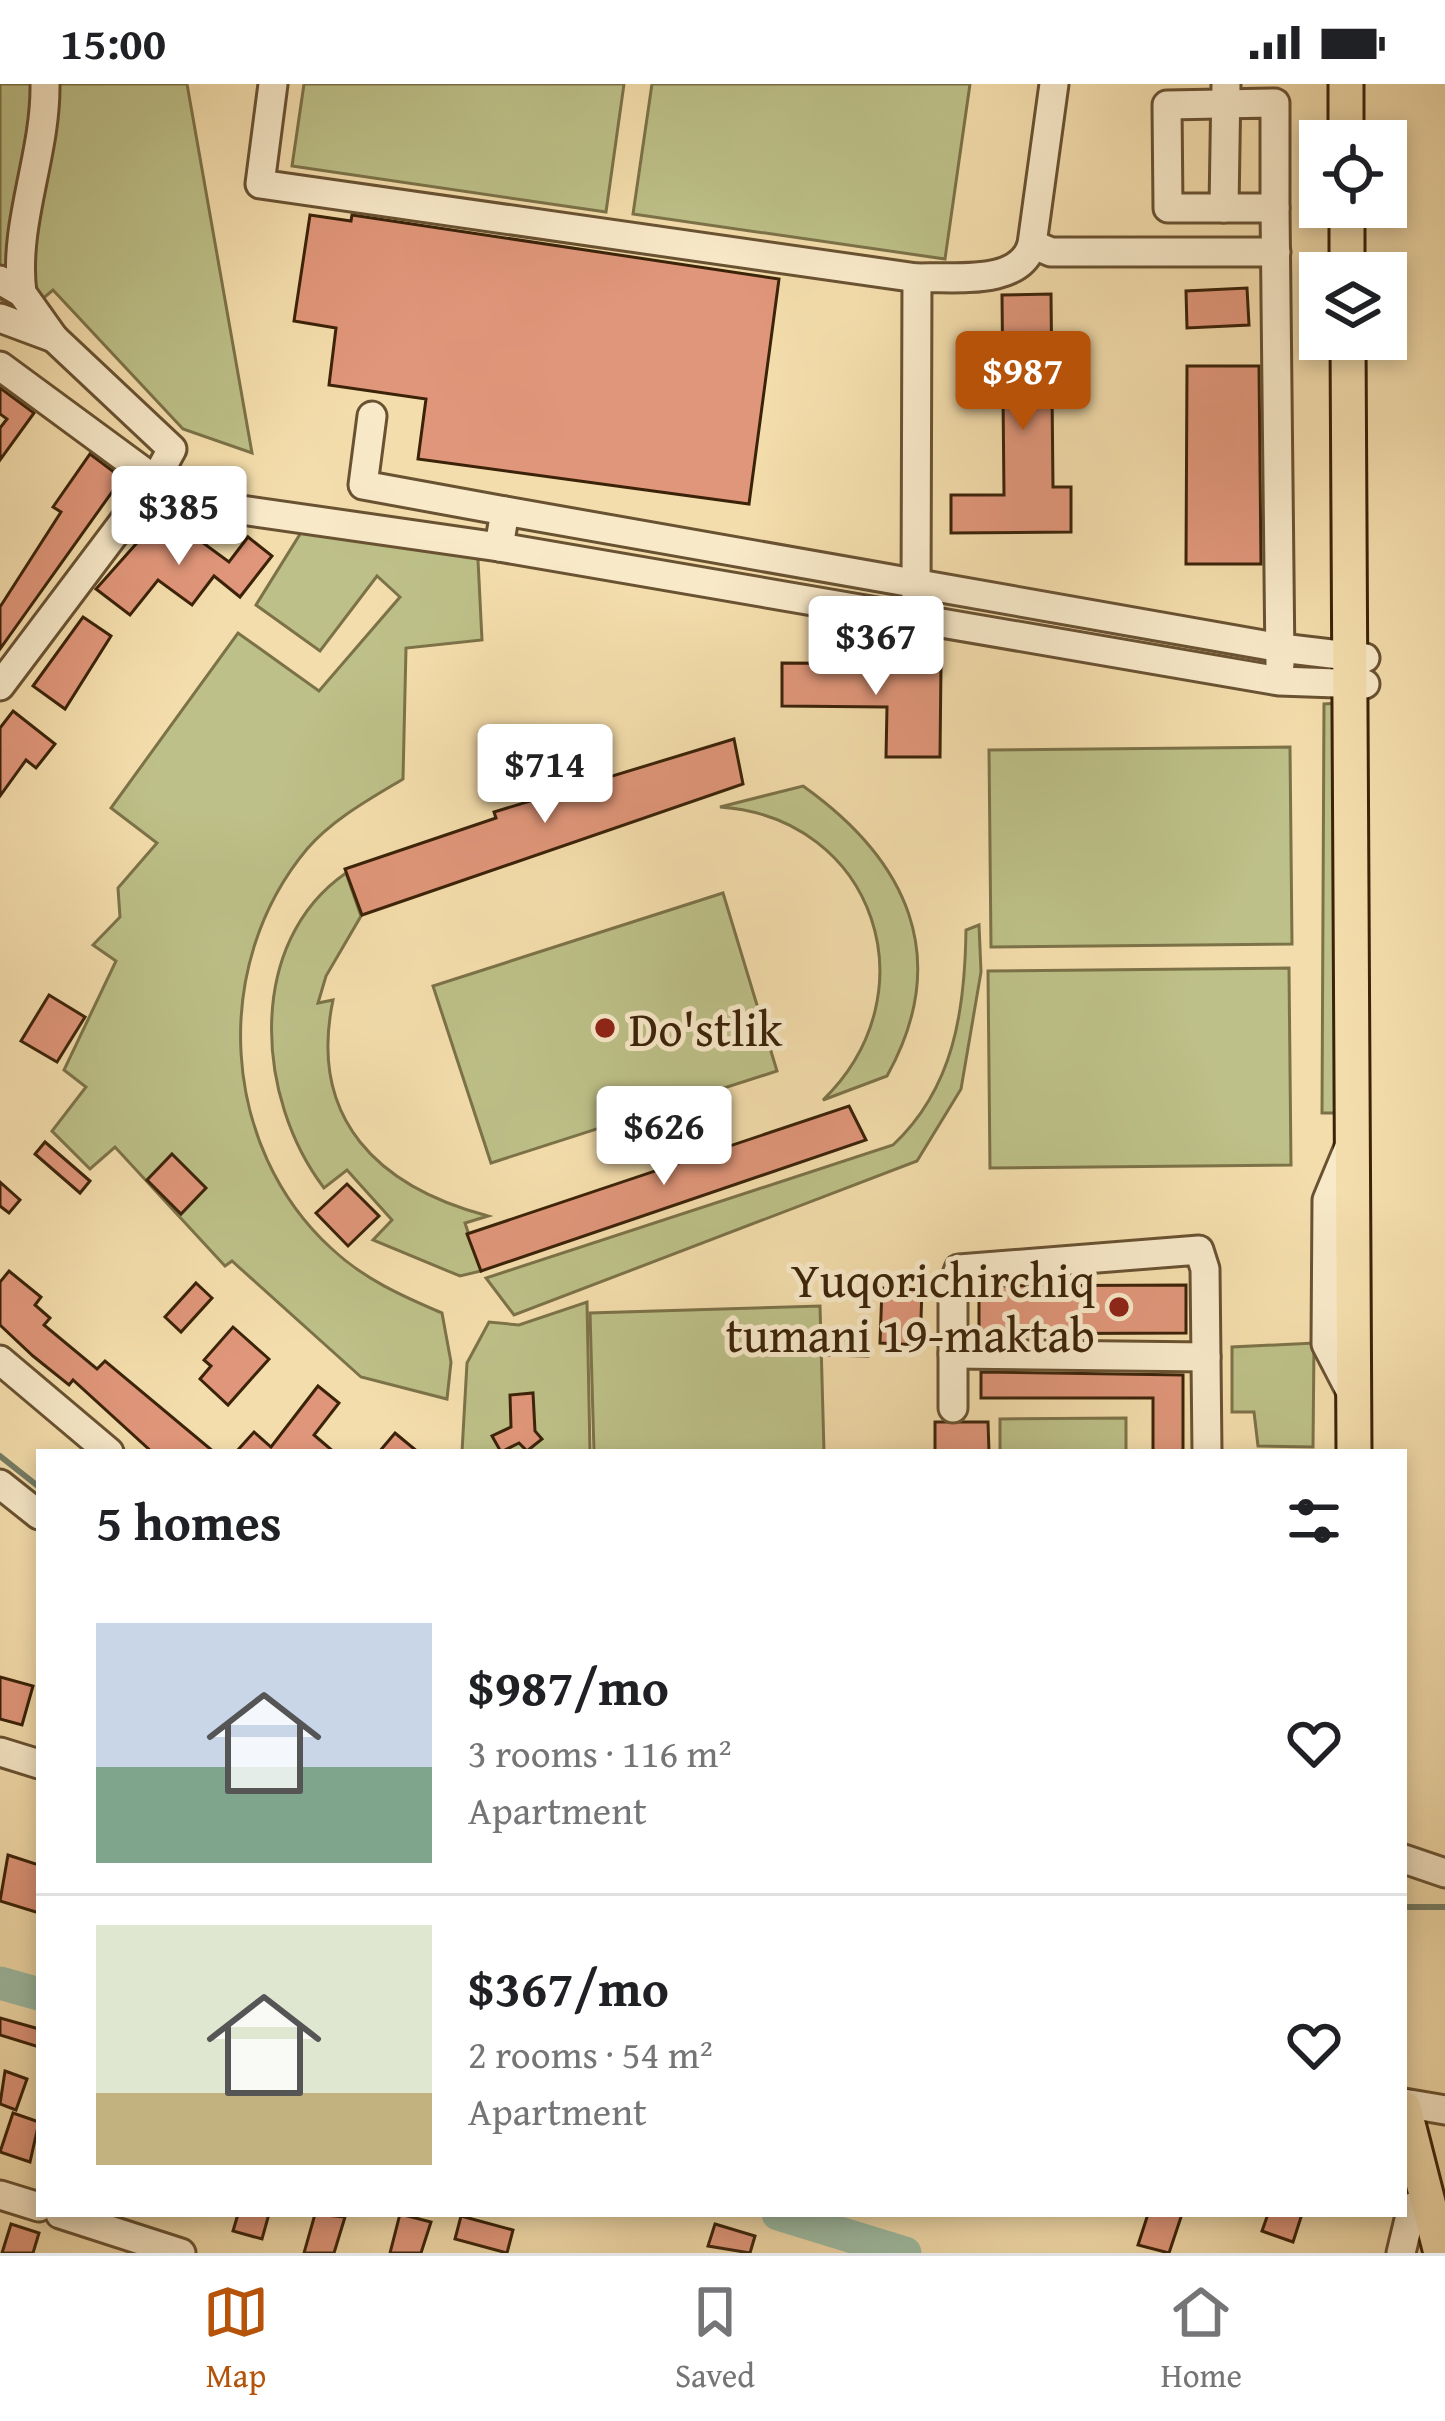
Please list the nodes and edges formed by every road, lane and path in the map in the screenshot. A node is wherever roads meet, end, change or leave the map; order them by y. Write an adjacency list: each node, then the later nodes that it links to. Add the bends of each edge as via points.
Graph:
1 (45, 84): 14 (street, via 45,126)
2 (273, 84): 13 (street, via 260,184)
3 (1054, 84): 11 (street)
4 (1346, 84): 7 (main road)
5 (1361, 84): 8 (main road)
6 (1226, 94): 9 (street); 9 (street, via 1167,105 1168,208); 10 (street, via 1275,103)
7 (1346, 120)
8 (1362, 120)
9 (1224, 208): 10 (street)
10 (1275, 208): 12 (street)
11 (1032, 244): 12 (street, via 1051,252); 13 (street, via 1018,269)
12 (1276, 253): 27 (street)
13 (917, 278): 24 (street)
14 (11, 287): 16 (street)
15 (0, 318): 16 (street)
16 (54, 338): 21 (street, via 172,449)
17 (1349, 360): 29 (main road)
18 (1363, 360): 29 (main road)
19 (0, 366): 21 (street)
20 (372, 416): 22 (street, via 363,485)
21 (149, 488): 23 (street); 31 (street)
22 (505, 511): 23 (street); 24 (street)
23 (499, 547): 25 (street)
24 (918, 584): 25 (street); 26 (street)
25 (914, 617): 28 (street)
26 (1148, 625): 27 (street); 28 (street)
27 (1282, 648): 29 (street); 30 (street)
28 (1143, 656): 30 (street)
29 (1358, 671): 30 (street); 38 (main road); 39 (main road)
30 (1280, 681)
31 (0, 686)
32 (953, 1354): 33 (street); 33 (street, via 959,1269 1199,1250); 35 (street)
33 (1206, 1357): 37 (street)
34 (0, 1360): 36 (street)
35 (953, 1408)
36 (105, 1449)
37 (1208, 1449)
38 (1354, 1449)
39 (1368, 1449)
40 (0, 1484): 41 (street)
41 (36, 1513)
42 (0, 1752): 43 (street)
43 (36, 1763)
44 (1407, 1860): 45 (street)
45 (1445, 1873)
46 (1407, 2106): 47 (street)
47 (1445, 2110)
48 (1407, 2118): 55 (main road)
49 (0, 2195): 50 (street)
50 (36, 2206)
51 (69, 2217): 54 (street)
52 (1400, 2217): 53 (main road)
53 (1408, 2250)
54 (181, 2253)
55 (1441, 2253)

